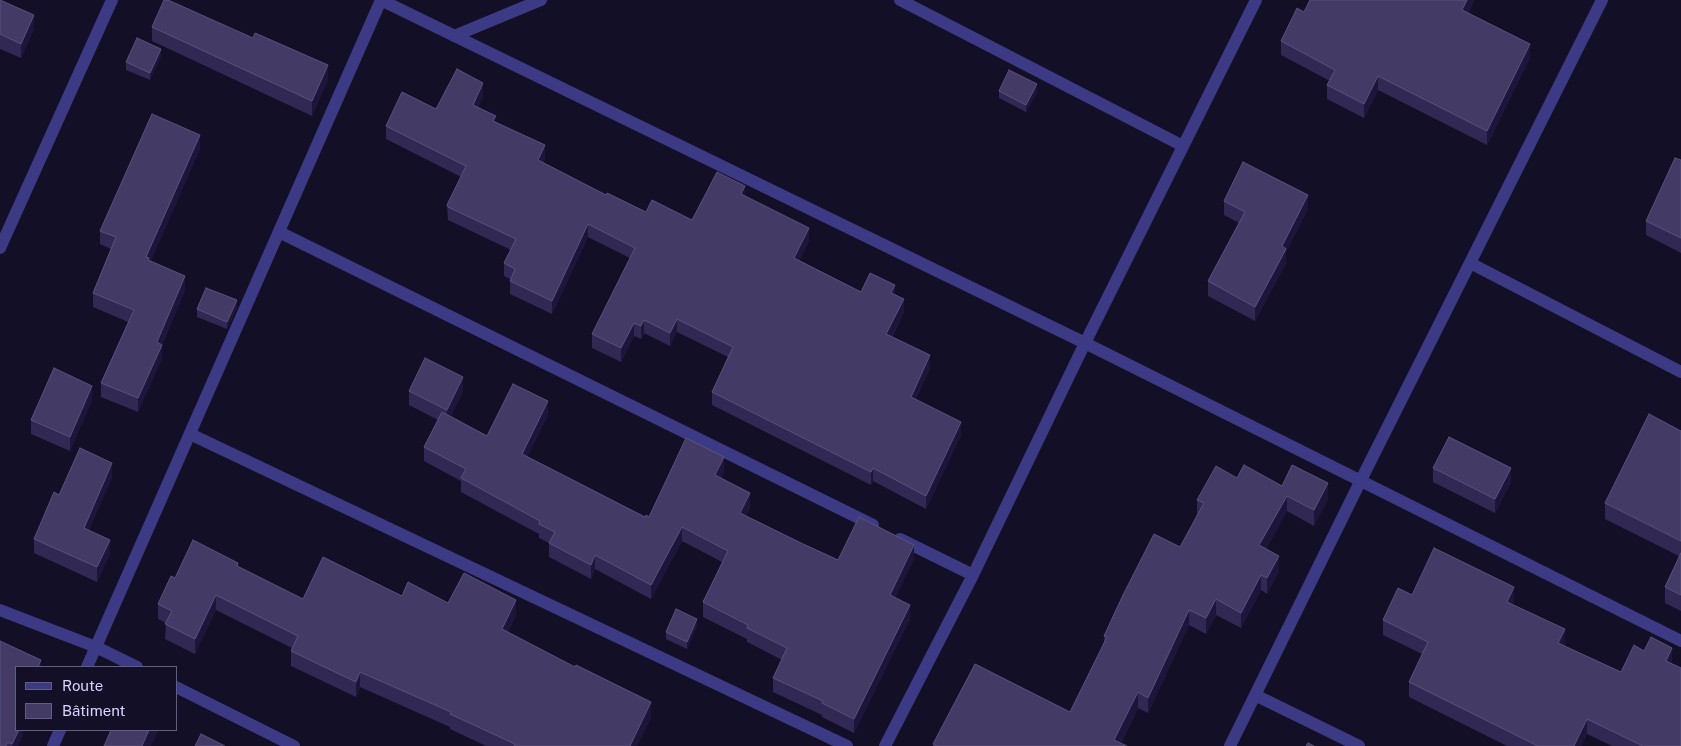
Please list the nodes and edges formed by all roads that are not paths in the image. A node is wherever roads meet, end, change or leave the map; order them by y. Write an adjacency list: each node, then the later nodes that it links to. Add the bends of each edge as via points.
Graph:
1 (112, 0): 10 (street)
2 (381, 0): 7 (street); 9 (street)
3 (541, 0): 7 (street)
4 (900, 0): 8 (street)
5 (1256, 0): 8 (street)
6 (1602, 0): 11 (street)
7 (454, 36): 12 (street)
8 (1183, 146): 12 (street)
9 (279, 232): 14 (street); 16 (street)
10 (0, 248)
11 (1470, 263): 13 (street); 15 (street)
12 (1085, 343): 15 (street); 16 (street)
13 (1681, 372)
14 (190, 434): 19 (street); 27 (street)
15 (1360, 482): 18 (street); 23 (street)
16 (973, 575): 28 (street)
17 (0, 610): 19 (street)
18 (1681, 641)
19 (96, 647): 20 (street); 21 (street)
20 (87, 666)
21 (135, 666)
22 (178, 688): 26 (street)
23 (1255, 695): 29 (street); 30 (street)
24 (60, 731): 25 (street)
25 (52, 746)
26 (294, 746)
27 (847, 746)
28 (885, 746)
29 (1230, 746)
30 (1359, 746)

